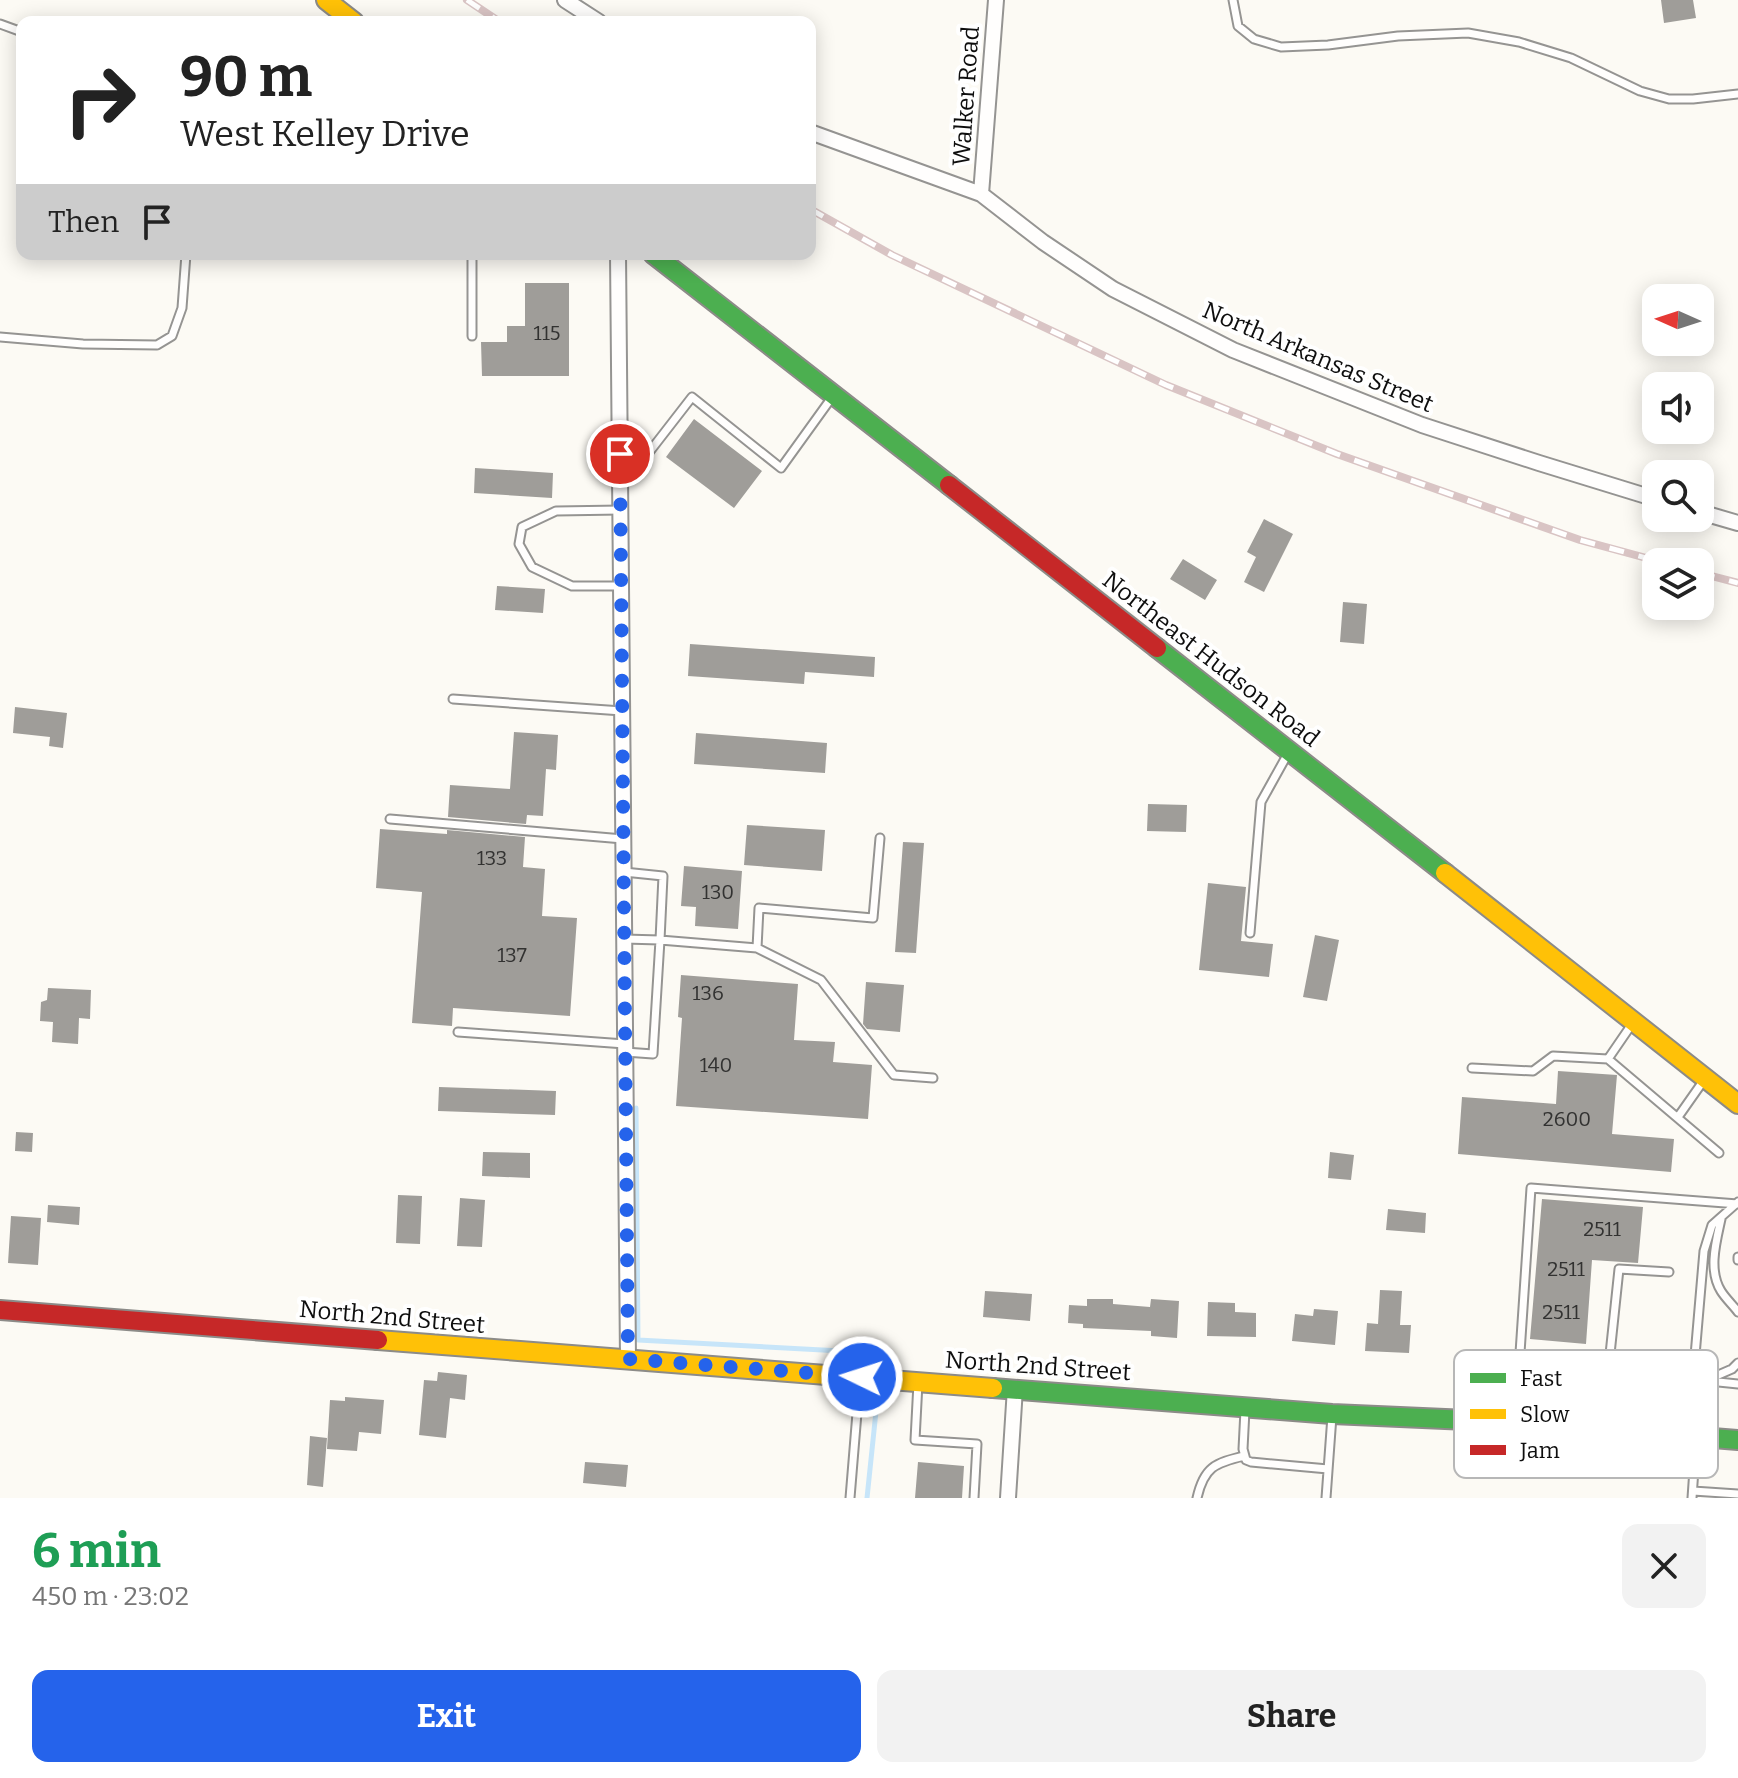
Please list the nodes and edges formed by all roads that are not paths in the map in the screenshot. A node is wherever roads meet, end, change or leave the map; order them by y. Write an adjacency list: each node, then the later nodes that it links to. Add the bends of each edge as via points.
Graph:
1 (326, 0): 5 (main road)
2 (565, 0): 6 (street)
3 (996, 0): 9 (street, Walker Road)
4 (1233, 0): 7 (lane, via 1238,26 1254,39 1281,47 1468,33 1571,58 1669,99)
5 (346, 16)
6 (590, 16)
7 (1738, 94)
8 (816, 134): 9 (street, North Arkansas Street)
9 (981, 194): 18 (street, North Arkansas Street, via 1113,289 1233,350 1422,425)
10 (186, 260): 15 (lane, via 182,308 172,336 157,345)
11 (472, 260): 14 (lane)
12 (618, 260): 17 (street)
13 (661, 260): 16 (main road, Northeast Hudson Road)
14 (472, 336)
15 (0, 337)
16 (834, 395): 17 (lane, via 781,468 692,397 647,455); 25 (main road, Northeast Hudson Road)
17 (620, 454): 19 (street)
18 (1642, 495)
19 (621, 510): 22 (street); 22 (lane, via 556,511 522,527 519,544 532,567 572,586)
20 (1714, 516): 21 (street)
21 (1738, 523)
22 (621, 586): 24 (street)
23 (453, 699): 24 (lane)
24 (622, 711): 28 (street)
25 (1289, 751): 30 (lane, via 1261,802); 34 (main road, Northeast Hudson Road)
26 (390, 819): 28 (lane)
27 (880, 838): 33 (lane, via 873,918 759,908)
28 (623, 839): 29 (street)
29 (624, 872): 31 (street); 32 (lane, via 663,876)
30 (1250, 933)
31 (624, 939): 32 (lane); 36 (street)
32 (660, 940): 33 (lane); 36 (lane, via 653,1054)
33 (757, 948): 40 (lane, via 821,980 894,1075)
34 (1634, 1021): 37 (lane); 39 (main road, Northeast Hudson Road)
35 (458, 1032): 36 (lane)
36 (625, 1048): 52 (street)
37 (1608, 1059): 38 (lane, via 1553,1056 1533,1071); 42 (lane)
38 (1472, 1068)
39 (1706, 1077): 41 (main road, Northeast Hudson Road); 42 (lane)
40 (933, 1078)
41 (1738, 1104)
42 (1678, 1117): 43 (lane)
43 (1719, 1153)
44 (1738, 1203): 45 (lane); 49 (lane, via 1531,1188)
45 (1721, 1217): 48 (lane, via 1714,1273); 51 (lane, via 1712,1225 1704,1251)
46 (1669, 1272): 50 (lane, via 1619,1269)
47 (0, 1310): 52 (main road, North 2nd Street)
48 (1738, 1312)
49 (1520, 1350)
50 (1610, 1350)
51 (1695, 1350)
52 (628, 1359): 55 (main road, North 2nd Street)
53 (1738, 1363): 54 (lane)
54 (1718, 1375)
55 (862, 1377): 56 (main road, North 2nd Street); 69 (lane)
56 (918, 1381): 59 (main road, North 2nd Street); 70 (lane, via 915,1440 977,1444)
57 (1718, 1382): 58 (lane)
58 (1738, 1384)
59 (1015, 1388): 60 (main road, North 2nd Street); 71 (street)
60 (1245, 1407): 61 (main road, North 2nd Street); 65 (lane)
61 (1332, 1414): 62 (main road, North 2nd Street); 66 (lane)
62 (1454, 1419)
63 (1718, 1438): 64 (main road, North 2nd Street)
64 (1738, 1440)
65 (1244, 1456): 66 (lane, via 1251,1462); 72 (lane, via 1220,1462 1203,1476)
66 (1328, 1469): 73 (lane)
67 (1738, 1494): 68 (lane)
68 (1692, 1495)
69 (850, 1498)
70 (974, 1498)
71 (1008, 1498)
72 (1197, 1498)
73 (1326, 1498)

